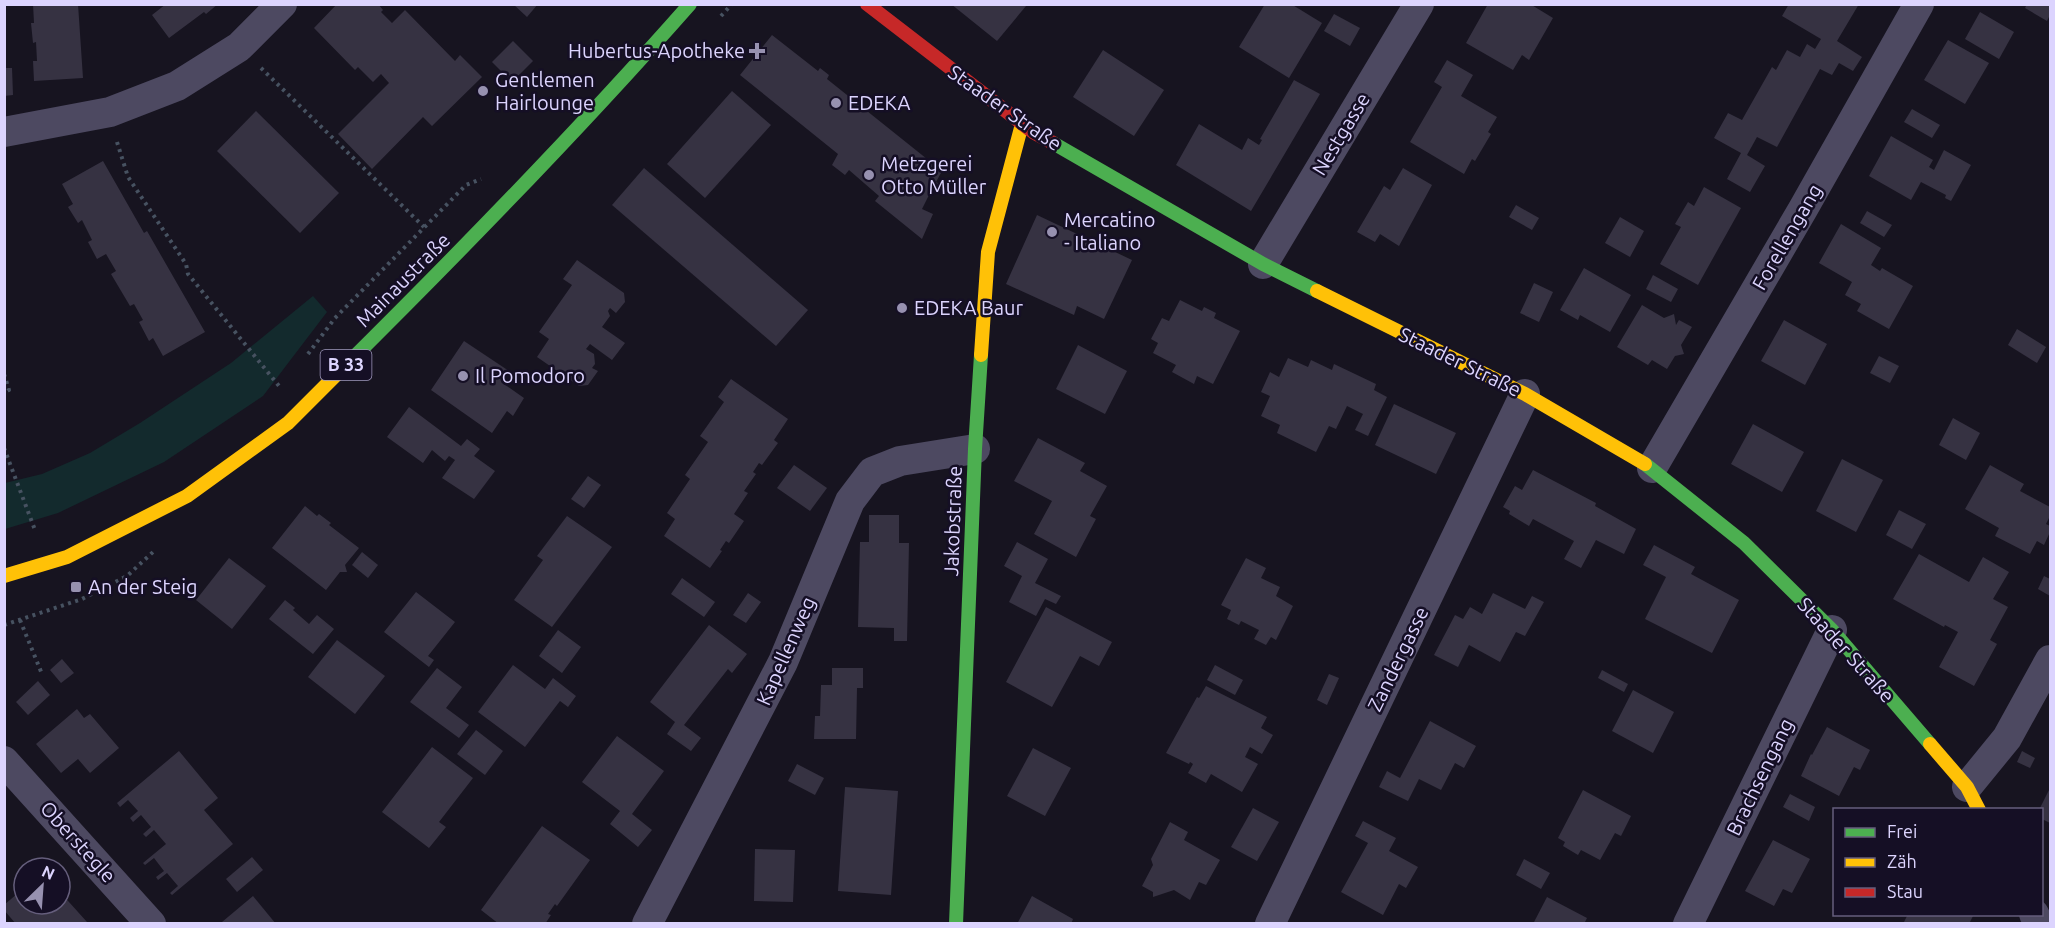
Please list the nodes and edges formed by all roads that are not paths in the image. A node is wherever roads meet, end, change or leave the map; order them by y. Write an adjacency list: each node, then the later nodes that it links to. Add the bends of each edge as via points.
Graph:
1 (282, 4): 7 (street, via 239,47 177,86 110,112)
2 (690, 4): 12 (street, Mainaustraße / B 33, via 429,283 288,423 188,496 67,557)
3 (867, 4): 6 (street, Staader Straße)
4 (1419, 4): 8 (street, Nestgasse)
5 (1919, 4): 11 (street, Forellengang)
6 (1022, 124): 8 (street, Staader Straße); 10 (street, Jakobstraße, via 988,252)
7 (4, 132)
8 (1263, 264): 9 (street, Staader Straße)
9 (1525, 394): 11 (street, Staader Straße); 20 (street, Zandergasse)
10 (975, 448): 18 (street, Kapellenweg, via 900,461 872,472 850,501 783,662); 19 (street, Jakobstraße)
11 (1652, 468): 13 (street, Staader Straße, via 1744,543)
12 (4, 576)
13 (1832, 630): 16 (street, Staader Straße); 21 (street, Brachsengang)
14 (2050, 660): 16 (street)
15 (4, 761): 17 (street, Oberstegle)
16 (1973, 798)
17 (151, 924)
18 (647, 924)
19 (956, 924)
20 (1270, 924)
21 (1688, 924)

